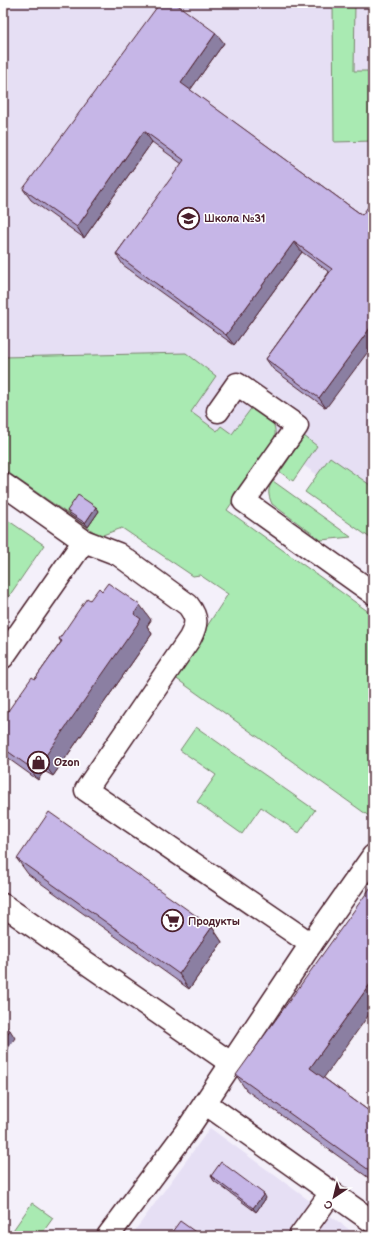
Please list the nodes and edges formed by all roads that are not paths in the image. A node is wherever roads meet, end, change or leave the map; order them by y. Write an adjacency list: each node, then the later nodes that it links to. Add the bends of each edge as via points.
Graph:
1 (218, 411): 4 (lane, via 237,384 297,426 244,501)
2 (3, 484): 3 (lane)
3 (84, 541): 5 (lane); 8 (lane, via 118,554 188,605 196,620 190,638 86,790)
4 (373, 593)
5 (3, 658)
6 (373, 856): 8 (lane)
7 (3, 905): 9 (lane)
8 (311, 944): 9 (lane)
9 (232, 1064): 10 (lane)
10 (205, 1103): 11 (lane); 13 (lane)
11 (331, 1193): 12 (lane); 14 (lane)
12 (373, 1222)
13 (108, 1236)
14 (300, 1236)

